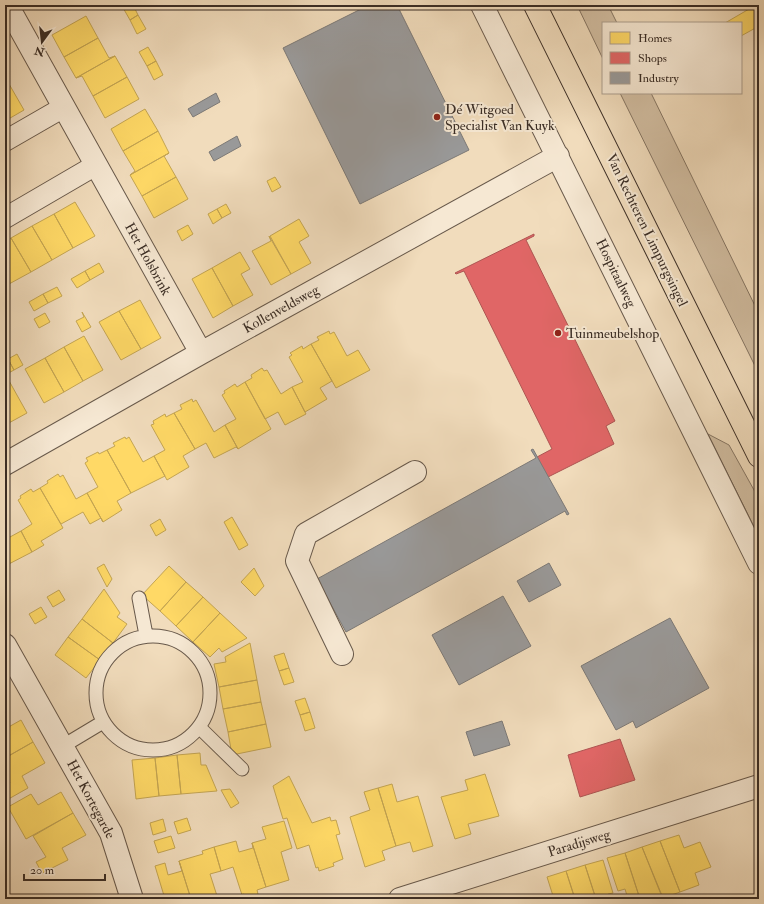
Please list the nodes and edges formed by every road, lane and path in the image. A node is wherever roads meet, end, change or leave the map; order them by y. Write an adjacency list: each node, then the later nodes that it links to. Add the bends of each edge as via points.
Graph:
1 (7, 5): 4 (street, Het Holsbrink)
2 (482, 5): 6 (street, Hospitaalweg)
3 (536, 5): 10 (main road, Van Rechteren Limpurgsingel)
4 (64, 107): 5 (street); 7 (street, Het Holsbrink)
5 (5, 141)
6 (558, 156): 9 (street, Kollenveldsweg); 13 (street, Hospitaalweg)
7 (96, 166): 8 (street); 9 (street, Het Holsbrink)
8 (5, 218)
9 (201, 353): 11 (street, Kollenveldsweg)
10 (759, 456)
11 (5, 464)
12 (415, 472): 17 (street, via 306,534 297,561)
13 (759, 563)
14 (139, 598): 15 (lane)
15 (146, 635): 18 (lane, via 125,642 108,657 97,677 96,700); 19 (lane, via 174,638 196,653 209,677 211,704)
16 (5, 645): 20 (street, Het Kortegarde)
17 (342, 654)
18 (103, 722): 19 (lane, via 123,742 150,751 178,746); 20 (lane, Het Kortegarde)
19 (200, 728): 21 (lane)
20 (63, 746): 23 (street, Het Kortegarde, via 112,834)
21 (242, 769)
22 (759, 786): 24 (street, Paradijsweg)
23 (132, 899)
24 (400, 899)

